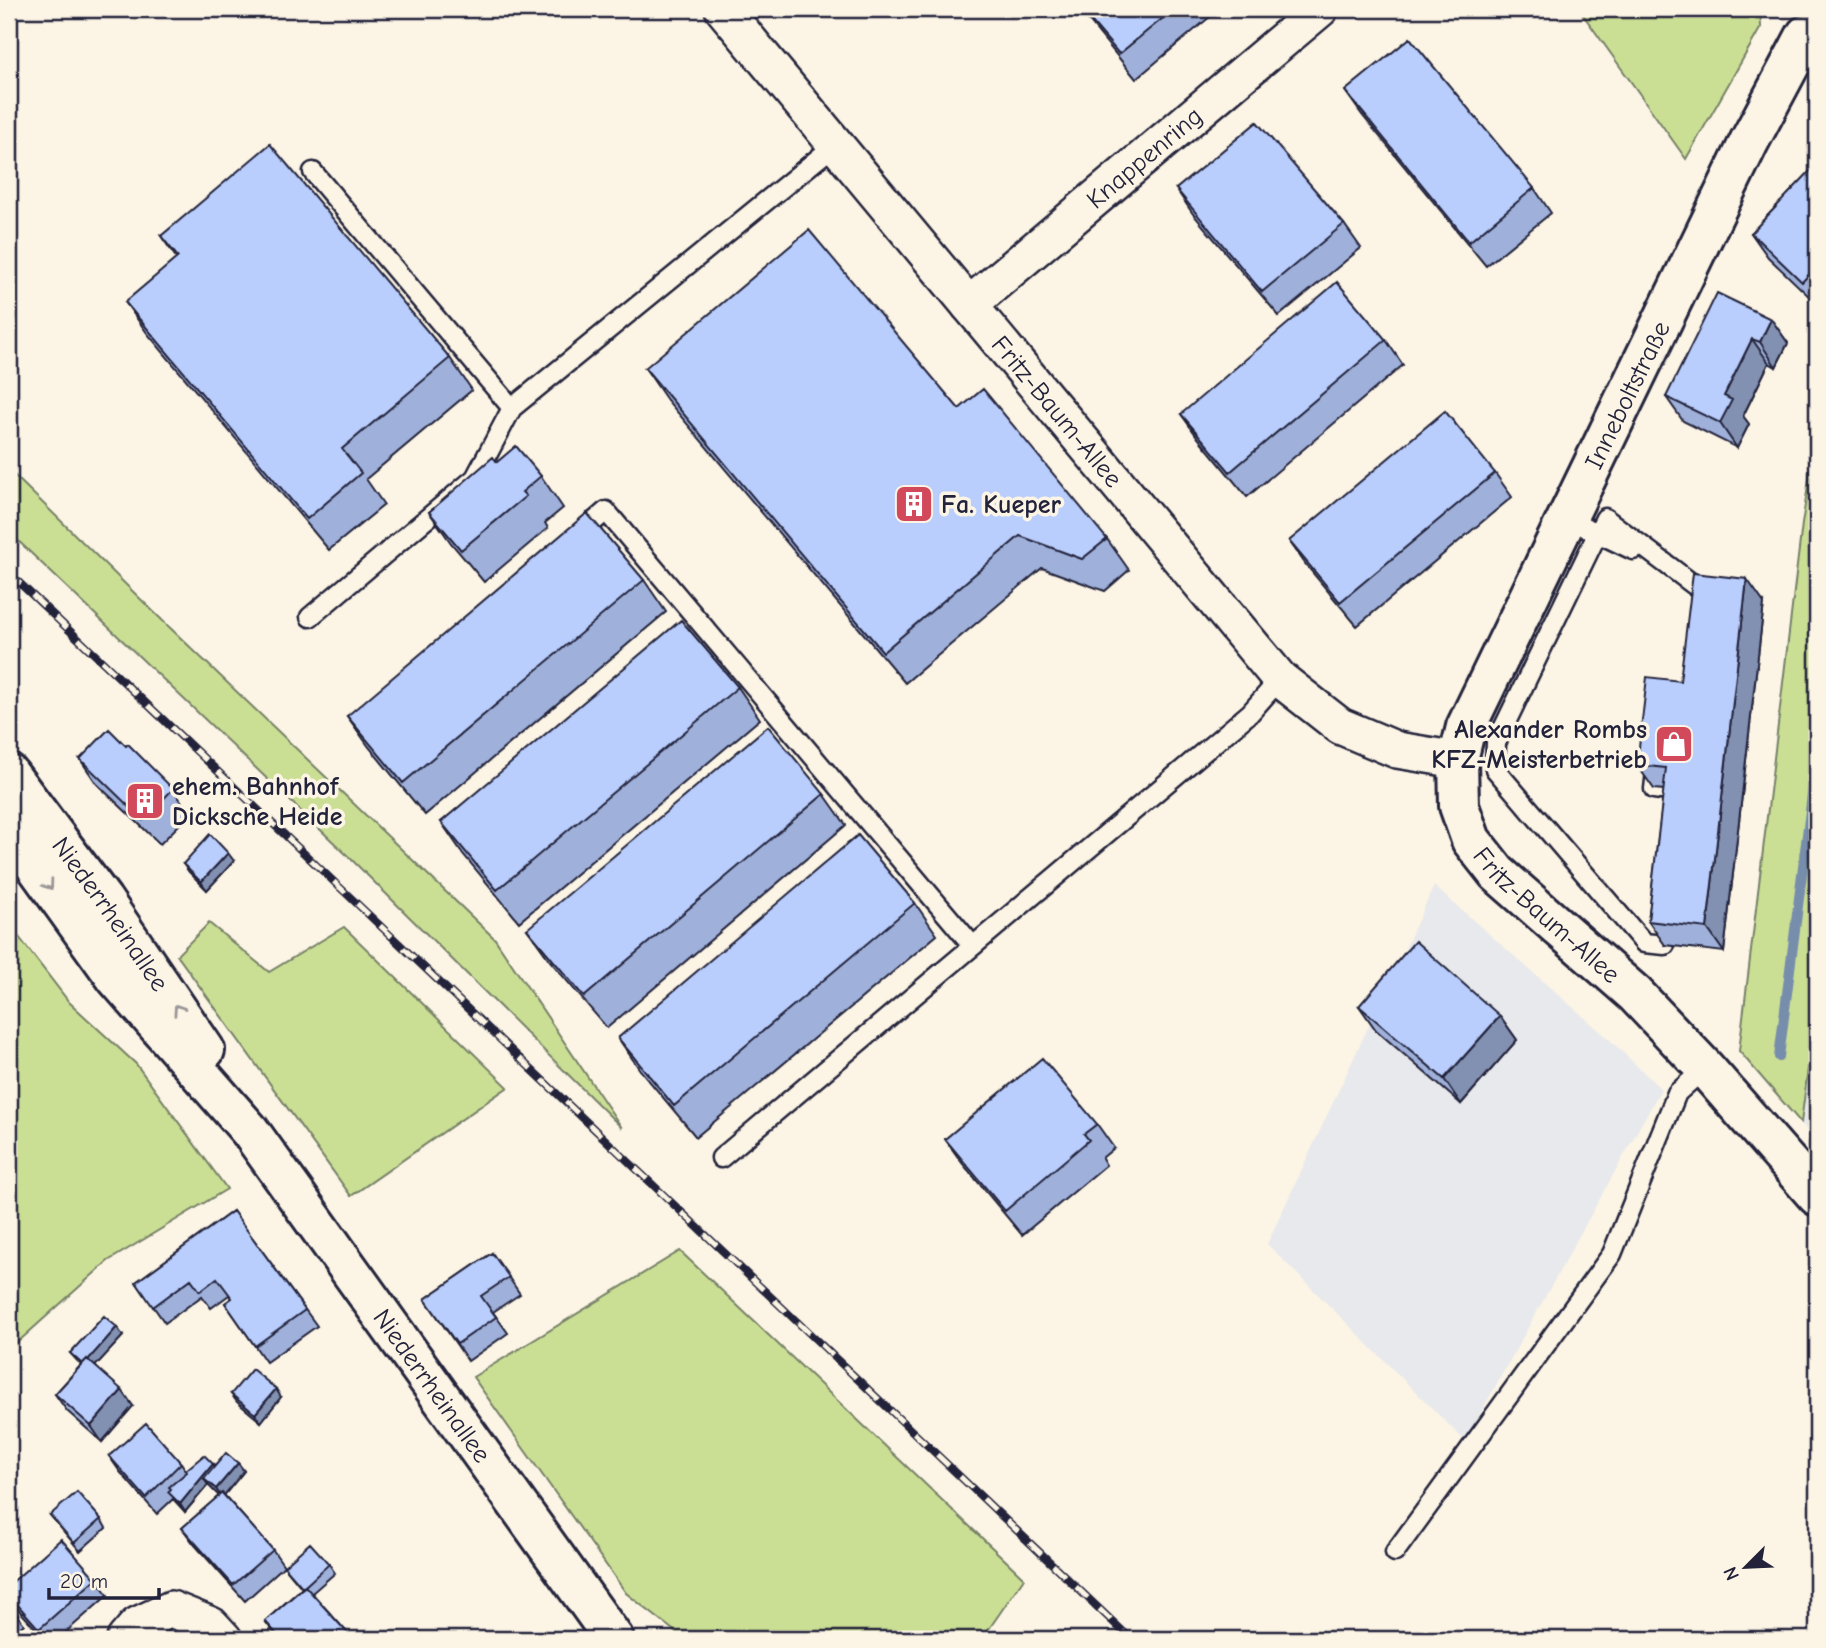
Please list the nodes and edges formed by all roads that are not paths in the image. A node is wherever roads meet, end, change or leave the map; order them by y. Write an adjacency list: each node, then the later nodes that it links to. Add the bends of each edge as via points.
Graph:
1 (723, 9): 4 (street, Fritz-Baum-Allee)
2 (1320, 9): 6 (street, Knappenring)
3 (1804, 29): 8 (main road, Inneboltstraße, via 1749,142)
4 (835, 144): 6 (street, Fritz-Baum-Allee); 7 (lane)
5 (313, 172): 7 (lane)
6 (969, 305): 12 (street, Fritz-Baum-Allee)
7 (512, 408): 11 (lane, via 475,478)
8 (1583, 526): 8 (lane, via 1496,743 1495,769 1644,943 1665,945 1683,793 1654,789 1664,701 1696,706 1710,597 1605,517); 10 (lane); 13 (main road, Inneboltstraße, via 1466,727)
9 (565, 546): 16 (lane, via 606,511)
10 (1633, 550)
11 (310, 617)
12 (1280, 679): 13 (street, Fritz-Baum-Allee, via 1340,726 1397,750); 16 (lane, via 1250,713)
13 (1458, 760): 17 (main road, Fritz-Baum-Allee, via 1459,806 1471,840 1497,873 1635,994)
14 (9, 774): 18 (main road, Niederrheinallee, one-way to 14, via 203,1046 144,957)
15 (9, 829): 18 (main road, Niederrheinallee, one-way to 18, via 116,978)
16 (973, 946): 19 (lane)
17 (1705, 1068): 20 (main road, Fritz-Baum-Allee); 21 (lane, via 1677,1093 1612,1254)
18 (250, 1131): 24 (main road, Niederrheinallee)
19 (721, 1158)
20 (1817, 1196)
21 (1395, 1552)
22 (125, 1639): 23 (street, via 137,1625 171,1609 211,1625)
23 (224, 1639)
24 (614, 1639)

